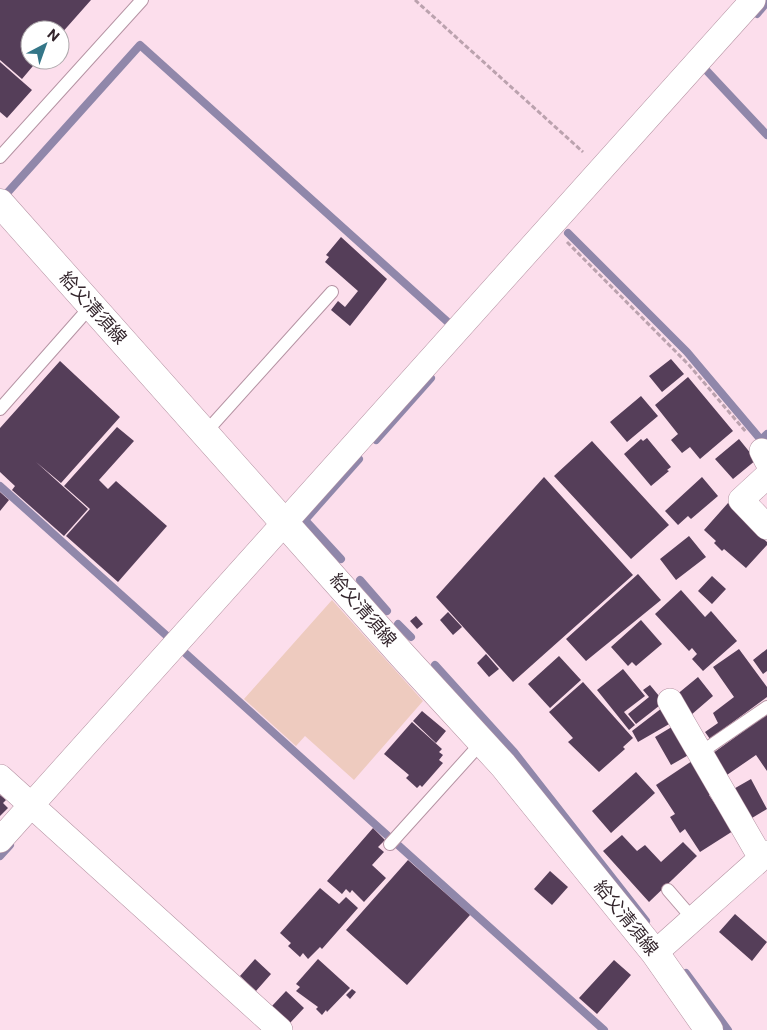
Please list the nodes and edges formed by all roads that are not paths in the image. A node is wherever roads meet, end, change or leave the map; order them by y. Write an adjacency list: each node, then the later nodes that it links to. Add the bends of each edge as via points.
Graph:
1 (142, 0): 3 (lane)
2 (753, 0): 10 (street)
3 (0, 156)
4 (0, 204): 6 (main road, 給父清須線)
5 (332, 292): 8 (lane)
6 (92, 306): 7 (lane); 8 (main road, 給父清須線)
7 (0, 409)
8 (205, 433): 10 (main road, 給父清須線)
9 (767, 476): 11 (street, via 741,500)
10 (286, 523): 14 (main road, 給父清須線); 17 (street)
11 (767, 527)
12 (670, 700): 15 (street)
13 (767, 707): 15 (lane)
14 (482, 742): 19 (lane); 23 (main road, 給父清須線)
15 (700, 753): 20 (street)
16 (0, 777): 17 (street)
17 (31, 806): 18 (street); 24 (street)
18 (0, 840)
19 (390, 844)
20 (764, 856): 22 (street)
21 (668, 890): 22 (lane)
22 (693, 919): 23 (street)
23 (654, 952): 25 (main road, 給父清須線)
24 (280, 1030)
25 (709, 1030)

